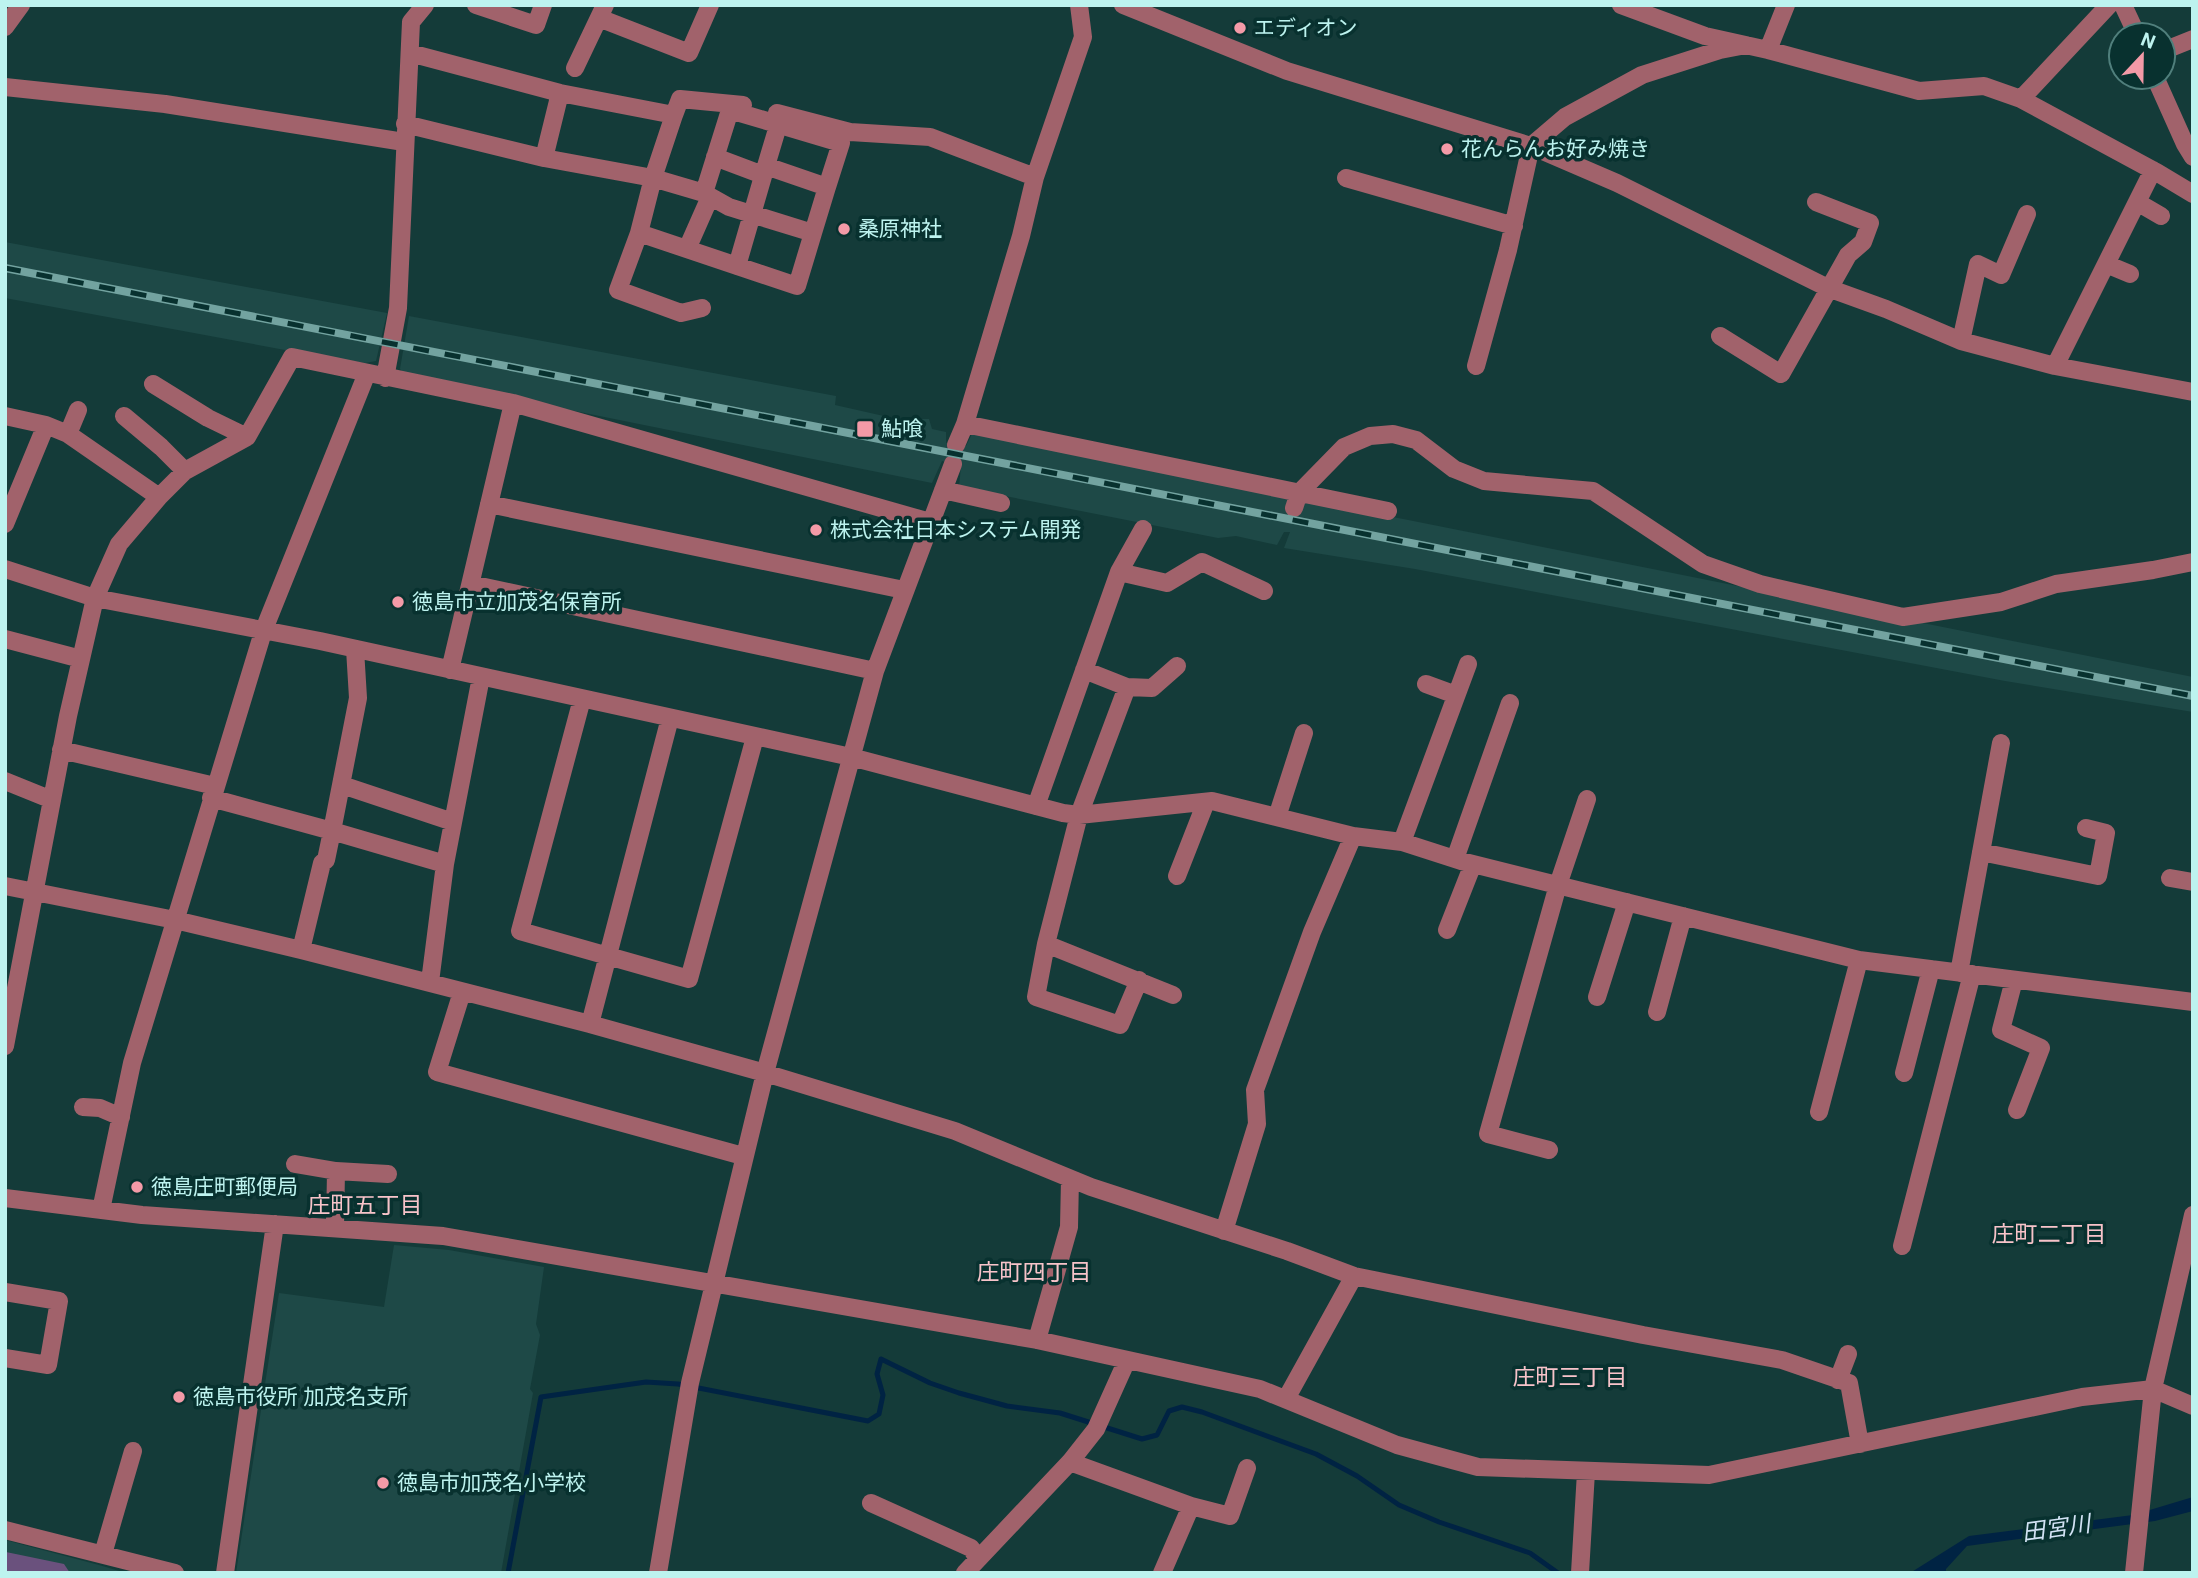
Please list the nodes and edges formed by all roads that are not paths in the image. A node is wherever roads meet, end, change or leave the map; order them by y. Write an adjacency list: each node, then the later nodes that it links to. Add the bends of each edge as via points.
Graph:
1 (20, 5): 14 (street)
2 (425, 5): 17 (street, via 411,22)
3 (476, 5): 4 (street, via 536,25)
4 (543, 5)
5 (710, 5): 12 (street, via 689,53)
6 (1079, 5): 33 (street, via 1083,37)
7 (1123, 5): 27 (street, via 1287,71)
8 (1621, 5): 15 (street, via 1705,36)
9 (1786, 5): 16 (street)
10 (2109, 5): 22 (street)
11 (2123, 5): 13 (street)
12 (602, 12): 18 (street)
13 (2130, 21)
14 (5, 27)
15 (1746, 45): 16 (street); 27 (street, via 1642,75 1565,117)
16 (1768, 50): 22 (street, via 1919,91 1984,86)
17 (410, 53): 21 (street); 24 (street)
18 (575, 68)
19 (5, 87): 26 (street, via 165,104)
20 (2162, 91): 28 (street)
21 (560, 93): 23 (street); 30 (street)
22 (2021, 99): 31 (street)
23 (674, 116): 33 (street, via 680,99 749,106 849,132 930,137); 34 (street)
24 (405, 124): 26 (street); 30 (street)
25 (778, 125): 29 (street, via 730,110); 32 (street); 36 (street, via 841,143)
26 (404, 142): 57 (street, via 398,308)
27 (1531, 146): 44 (street); 51 (street, via 1617,183)
28 (2190, 147)
29 (715, 157): 32 (street); 38 (street)
30 (544, 158): 34 (street)
31 (2153, 170): 37 (street); 40 (street)
32 (765, 171): 36 (street); 42 (street)
33 (1035, 177): 64 (street)
34 (653, 178): 38 (street); 45 (street)
35 (1346, 178): 44 (street)
36 (827, 187): 46 (street)
37 (2193, 194)
38 (707, 195): 42 (street); 47 (street)
39 (1816, 202): 51 (street, via 1870,223 1863,242 1848,255)
40 (2137, 202): 43 (street); 48 (street)
41 (2027, 214): 54 (street, via 2001,275 1978,264)
42 (753, 215): 46 (street); 49 (street)
43 (2161, 216)
44 (1514, 226): 55 (street)
45 (639, 233): 47 (street); 52 (street, via 618,290 681,313)
46 (813, 233): 49 (street, via 797,286)
47 (687, 249): 49 (street)
48 (2106, 264): 50 (street); 56 (street)
49 (737, 266)
50 (2130, 274)
51 (1828, 288): 53 (street, via 1781,374); 54 (street)
52 (702, 308)
53 (1720, 336)
54 (1961, 341): 56 (street)
55 (1476, 366)
56 (2055, 366): 59 (street)
57 (376, 376): 60 (street); 67 (street, via 292,357); 87 (street)
58 (153, 384): 67 (street)
59 (2193, 392)
60 (513, 403): 75 (street); 77 (street)
61 (78, 410): 66 (street)
62 (5, 416): 65 (street)
63 (124, 416): 70 (street)
64 (965, 424): 68 (street); 73 (street)
65 (46, 425): 66 (street); 78 (street)
66 (68, 434): 72 (street)
67 (247, 437): 70 (street)
68 (956, 445)
69 (953, 464): 71 (street)
70 (185, 471): 72 (street)
71 (943, 490): 74 (street); 77 (street)
72 (159, 497): 86 (street, via 119,544)
73 (1297, 500): 76 (street); 80 (street, via 1343,447 1370,436 1392,434 1416,440 1454,469 1484,481 1593,491 1703,564 1760,584 1903,617 2001,602 2056,584)
74 (1001, 503)
75 (489, 504): 83 (street); 84 (street)
76 (1388, 512)
77 (930, 523): 84 (street)
78 (5, 524)
79 (1143, 529): 82 (street)
80 (2193, 562)
81 (5, 569): 86 (street)
82 (1119, 572): 85 (street, via 1167,583 1202,562); 94 (street)
83 (471, 584): 93 (street); 95 (street)
84 (904, 590): 95 (street)
85 (1264, 591)
86 (95, 598): 87 (street); 90 (street)
87 (263, 632): 89 (street); 110 (street)
88 (5, 639): 90 (street)
89 (355, 649): 93 (street); 109 (street, via 358,698)
90 (80, 659): 106 (street)
91 (1468, 664): 99 (street)
92 (1177, 666): 98 (street, via 1152,688)
93 (450, 670): 96 (street)
94 (1084, 670): 98 (street); 114 (street)
95 (875, 671): 107 (street)
96 (481, 677): 100 (street); 117 (street)
97 (1426, 684): 99 (street)
98 (1127, 687): 115 (street)
99 (1456, 695): 121 (street)
100 (582, 699): 102 (street); 138 (street, via 520,931)
101 (1510, 704): 123 (street)
102 (670, 718): 104 (street); 138 (street)
103 (1304, 733): 116 (street)
104 (755, 737): 107 (street); 138 (street, via 689,979)
105 (2001, 743): 122 (street)
106 (61, 750): 110 (street); 112 (street)
107 (851, 757): 114 (street); 152 (street)
108 (5, 782): 112 (street)
109 (342, 785): 117 (street); 119 (street)
110 (213, 792): 119 (street); 134 (street)
111 (1587, 799): 129 (street)
112 (52, 800): 131 (street)
113 (1206, 802): 115 (street); 116 (street); 126 (street)
114 (1036, 806): 115 (street)
115 (1079, 816): 136 (street)
116 (1277, 817): 120 (street)
117 (453, 822): 124 (street)
118 (2086, 828): 122 (street, via 2106,833 2098,876)
119 (332, 831): 124 (street); 137 (street)
120 (1353, 836): 121 (street); 169 (street, via 1312,932 1255,1090 1257,1124)
121 (1402, 842): 123 (street)
122 (1981, 852): 141 (street)
123 (1455, 859): 125 (street)
124 (445, 864): 144 (street)
125 (1474, 864): 129 (street); 135 (street)
126 (1177, 877)
127 (2170, 878): 128 (street)
128 (2193, 882)
129 (1558, 885): 132 (street); 158 (street, via 1488,1134)
130 (5, 886): 131 (street)
131 (36, 892): 134 (street); 151 (street)
132 (1627, 902): 133 (street); 147 (street)
133 (1683, 916): 139 (street); 149 (street)
134 (175, 919): 137 (street); 157 (street, via 132,1063)
135 (1447, 930)
136 (1046, 944): 142 (street); 142 (street, via 1035,997 1120,1025)
137 (301, 950): 144 (street)
138 (608, 956): 150 (street)
139 (1859, 960): 140 (street); 156 (street)
140 (1931, 969): 141 (street); 153 (street)
141 (1966, 973): 143 (street); 170 (street)
142 (1139, 980): 146 (street)
143 (2014, 980): 148 (street); 155 (street, via 2001,1030 2041,1048)
144 (430, 982): 145 (street)
145 (462, 992): 150 (street); 159 (street, via 437,1072)
146 (1173, 995)
147 (1597, 997)
148 (2193, 1002)
149 (1657, 1012)
150 (590, 1024): 152 (street)
151 (5, 1046)
152 (765, 1073): 159 (street); 163 (street, via 955,1131)
153 (1904, 1073)
154 (83, 1107): 157 (street)
155 (2017, 1110)
156 (1819, 1112)
157 (121, 1117): 165 (street)
158 (1549, 1150)
159 (743, 1156): 172 (street)
160 (295, 1164): 161 (street)
161 (336, 1171): 162 (street); 168 (street)
162 (388, 1174)
163 (1069, 1179): 169 (street); 174 (street, via 1069,1227)
164 (5, 1198): 165 (street)
165 (102, 1210): 167 (street)
166 (2193, 1215): 179 (street)
167 (275, 1224): 168 (street); 193 (street)
168 (335, 1228): 172 (street, via 443,1236)
169 (1224, 1231): 171 (street)
170 (1902, 1245)
171 (1354, 1276): 178 (street, via 1782,1360); 180 (street)
172 (713, 1282): 174 (street); 194 (street, via 689,1387)
173 (5, 1292): 176 (street, via 59,1301 48,1365)
174 (1037, 1340): 177 (street)
175 (1848, 1354): 178 (street)
176 (5, 1358)
177 (1127, 1360): 180 (street, via 1260,1389); 184 (street, via 1098,1426)
178 (1838, 1380): 182 (street, via 1849,1384)
179 (2153, 1389): 181 (street); 182 (street, via 2082,1397); 198 (street)
180 (1286, 1399): 186 (street, via 1397,1444 1478,1467)
181 (2193, 1406)
182 (1860, 1444): 186 (street, via 1709,1475)
183 (134, 1451): 190 (street)
184 (1070, 1462): 188 (street); 191 (street)
185 (1247, 1468): 188 (street, via 1230,1516)
186 (1586, 1472): 197 (street)
187 (871, 1503): 191 (street, via 971,1548)
188 (1191, 1506): 196 (street)
189 (5, 1530): 190 (street)
190 (103, 1554): 192 (street)
191 (978, 1559): 195 (street)
192 (175, 1573)
193 (225, 1573)
194 (658, 1573)
195 (965, 1573)
196 (1162, 1573)
197 (1580, 1573)
198 (2134, 1573)

